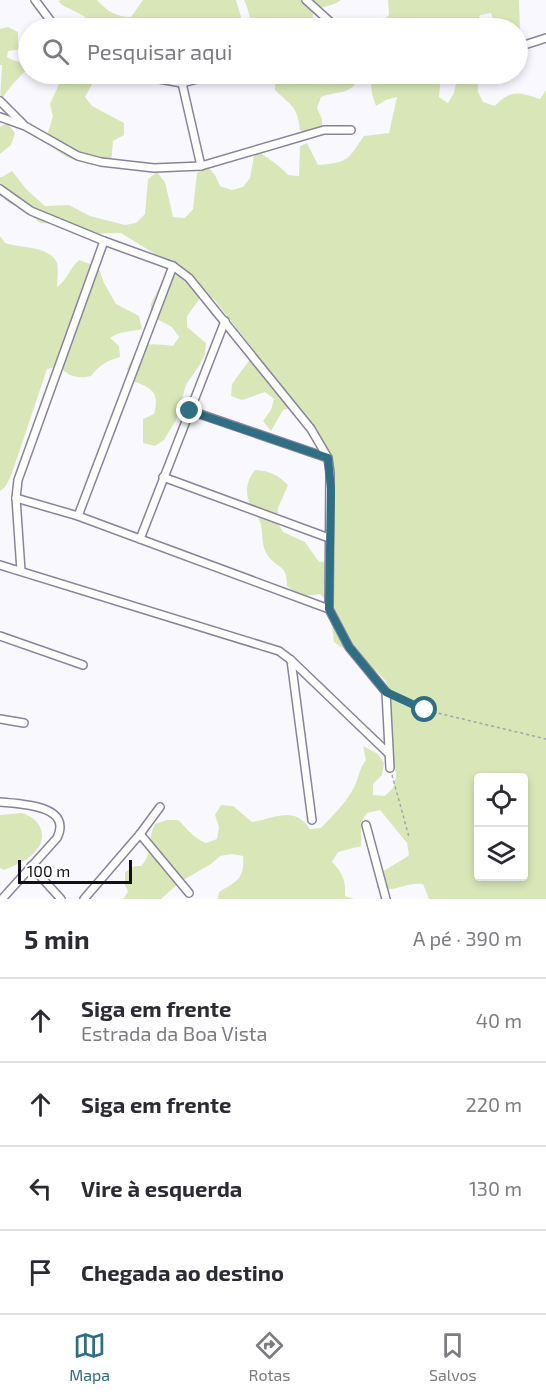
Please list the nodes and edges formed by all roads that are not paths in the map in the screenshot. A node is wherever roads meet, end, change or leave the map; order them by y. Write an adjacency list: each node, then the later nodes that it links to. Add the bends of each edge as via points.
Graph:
1 (35, 0): 3 (street)
2 (306, 0): 4 (street)
3 (48, 18)
4 (322, 18)
5 (546, 38): 6 (street)
6 (528, 44)
7 (183, 84): 12 (street)
8 (0, 101): 10 (street)
9 (0, 117): 10 (street)
10 (25, 126): 12 (street, via 78,156 101,162 154,168)
11 (351, 130): 12 (street, via 324,130)
12 (201, 166)
13 (0, 189): 14 (street, via 31,211)
14 (104, 241): 15 (street); 20 (street, via 21,466)
15 (173, 266): 16 (street, via 189,278); 21 (street)
16 (225, 321): 17 (street); 18 (street, via 311,429)
17 (190, 411): 18 (street); 19 (street)
18 (328, 458): 22 (street)
19 (163, 477): 22 (street); 23 (street)
20 (16, 498): 21 (street); 25 (street)
21 (78, 516): 23 (street)
22 (329, 538): 26 (street)
23 (140, 539): 26 (street)
24 (0, 565): 25 (street)
25 (21, 571): 28 (street, via 268,647)
26 (329, 609): 32 (street, via 349,647 386,692)
27 (0, 636): 29 (street)
28 (291, 660): 32 (street); 36 (street)
29 (83, 666)
30 (0, 719): 31 (street)
31 (24, 723)
32 (388, 753): 33 (street)
33 (390, 768)
34 (0, 802): 39 (street, via 50,811 59,820 57,838)
35 (160, 807): 38 (street)
36 (312, 820)
37 (366, 825): 44 (street)
38 (140, 834): 40 (street); 43 (street)
39 (31, 866): 41 (street); 42 (street)
40 (189, 892)
41 (2, 899)
42 (62, 899)
43 (84, 899)
44 (386, 899)

